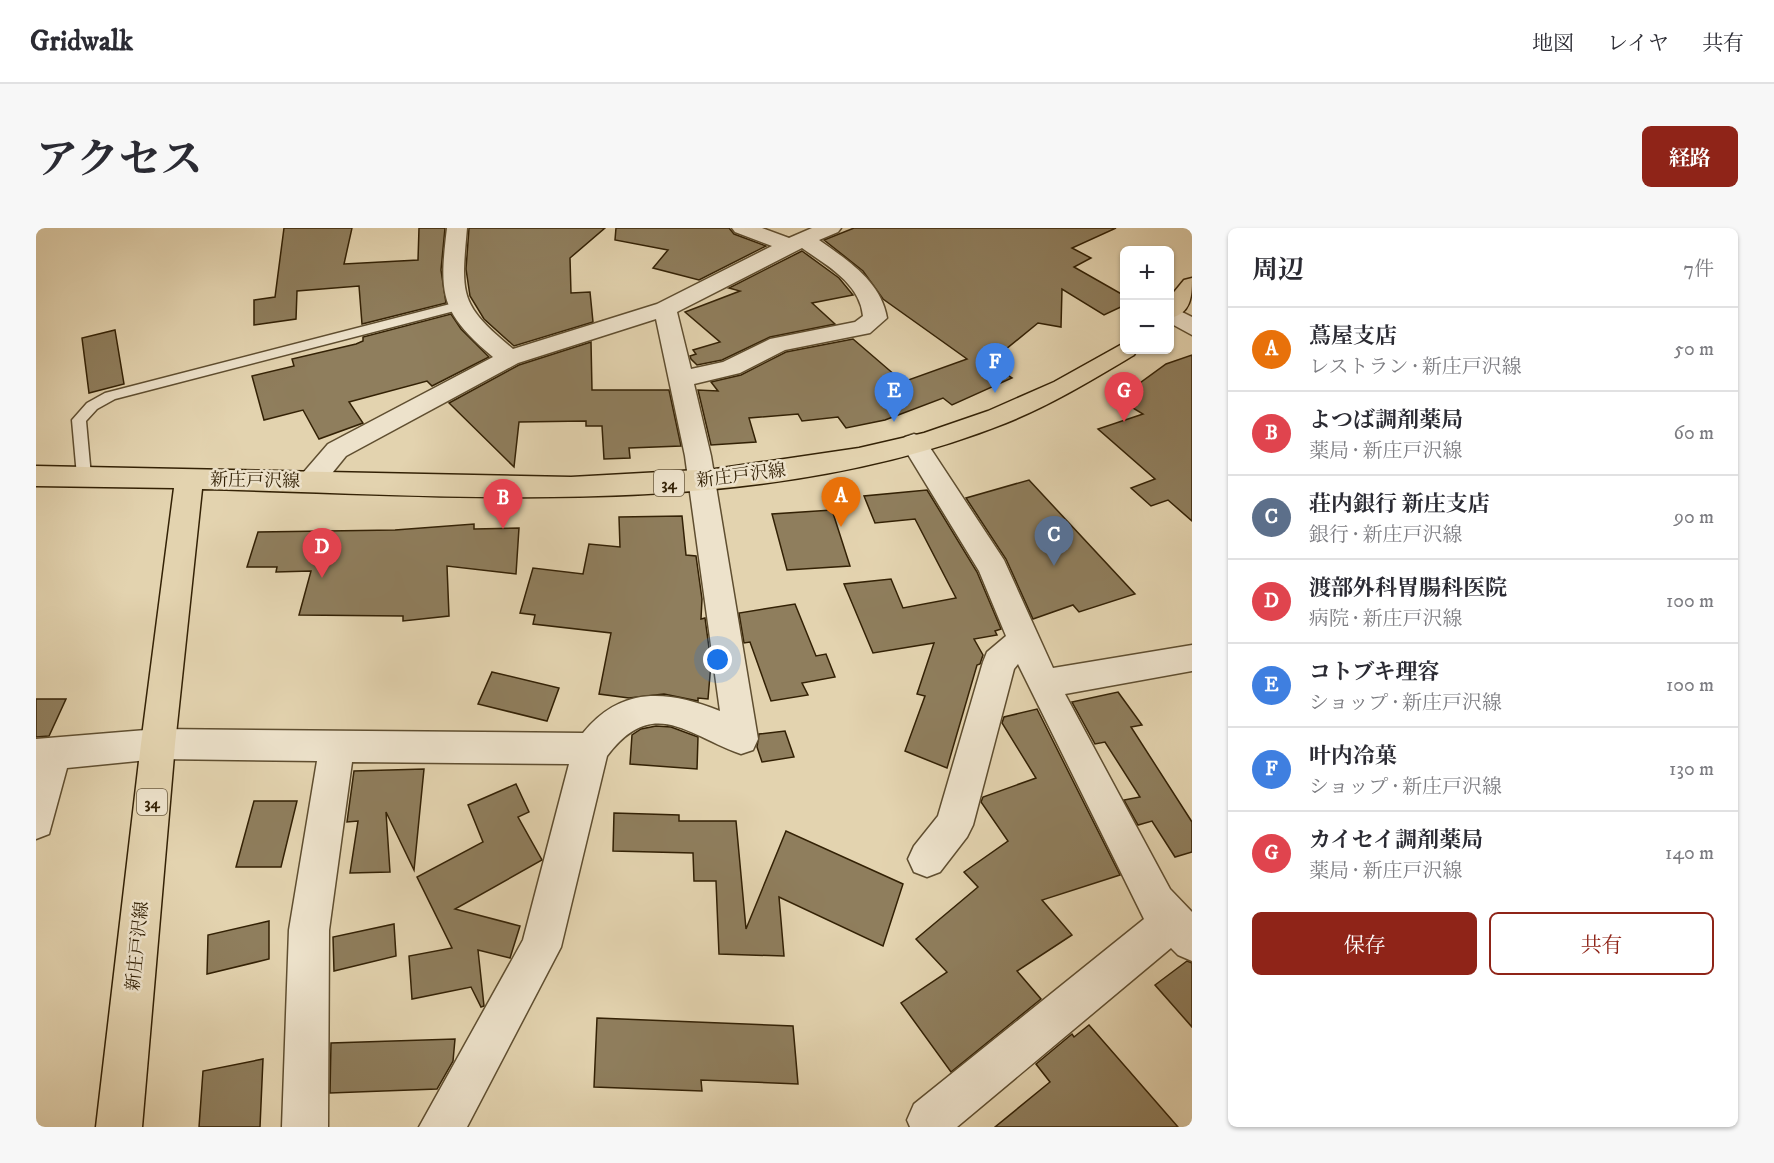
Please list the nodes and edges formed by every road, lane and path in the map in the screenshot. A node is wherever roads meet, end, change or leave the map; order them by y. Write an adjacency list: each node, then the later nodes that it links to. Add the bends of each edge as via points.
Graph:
1 (457, 228): 6 (street, via 454,287)
2 (742, 228): 4 (street)
3 (831, 228): 4 (street)
4 (797, 242): 8 (street); 13 (street, via 852,274 875,308 874,318 862,328 778,344 731,368)
5 (1192, 285): 7 (main road)
6 (458, 306): 12 (street, via 473,327); 16 (lane, via 110,396 92,406 79,420)
7 (1174, 307)
8 (665, 309): 12 (street); 13 (street)
9 (1174, 315): 10 (street)
10 (1192, 328)
11 (1120, 353): 14 (main road, 新庄戸沢線 / 34, via 1034,401)
12 (509, 358): 19 (street, via 338,450)
13 (682, 379): 18 (street)
14 (914, 443): 18 (main road, 新庄戸沢線 / 34, via 801,468); 20 (street, via 993,568)
15 (36, 476): 16 (main road, 新庄戸沢線 / 34)
16 (84, 476): 17 (main road, 新庄戸沢線 / 34)
17 (189, 478): 19 (main road, 新庄戸沢線 / 34); 23 (main road, 新庄戸沢線 / 34)
18 (702, 480): 19 (main road, 新庄戸沢線 / 34, via 570,487); 25 (street, via 741,739 708,720 654,708 618,719)
19 (310, 481)
20 (1024, 639): 22 (street); 28 (street, via 999,662 954,825)
21 (1192, 658): 22 (street)
22 (1043, 684): 29 (street, via 1156,903)
23 (158, 744): 24 (street); 26 (street); 31 (main road, 新庄戸沢線 / 34)
24 (337, 746): 25 (street); 32 (street, via 309,930)
25 (591, 749): 33 (street, via 541,947)
26 (45, 755): 27 (street)
27 (36, 822)
28 (927, 860)
29 (1182, 931): 30 (street)
30 (930, 1120)
31 (119, 1127)
32 (305, 1127)
33 (442, 1127)

